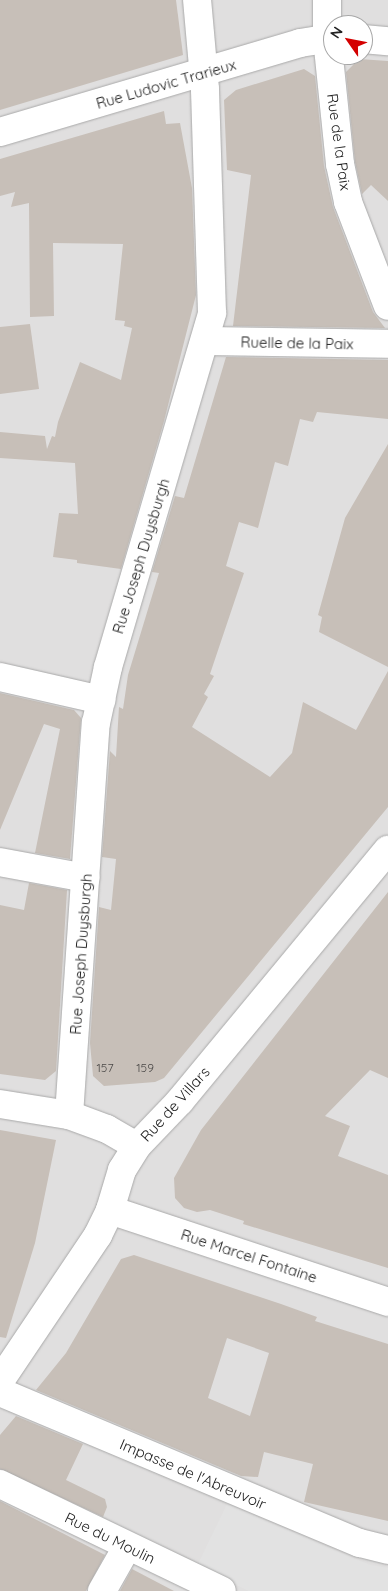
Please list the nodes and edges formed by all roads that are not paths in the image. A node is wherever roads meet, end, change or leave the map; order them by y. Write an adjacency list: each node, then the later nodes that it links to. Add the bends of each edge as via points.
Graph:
1 (196, 0): 8 (street, Rue Joseph Duysburgh)
2 (328, 0): 3 (street, Rue de la Paix)
3 (329, 15)
4 (323, 39): 8 (street, Rue Ludovic Trarieux, via 300,43)
5 (373, 40): 6 (street)
6 (388, 41)
7 (332, 65): 10 (street, Rue de la Paix, via 340,164 348,202)
8 (204, 74): 9 (street, Rue Ludovic Trarieux); 11 (street, Rue Joseph Duysburgh, via 213,298)
9 (0, 132)
10 (388, 306)
11 (205, 341): 12 (street, Ruelle de la Paix); 14 (street, Rue Joseph Duysburgh)
12 (388, 344)
13 (0, 677): 14 (street)
14 (101, 700): 17 (street, Rue Joseph Duysburgh, via 94,742)
15 (388, 850): 20 (street, Rue de Villars, via 180,1101)
16 (0, 862): 17 (street)
17 (86, 878): 19 (street, Rue Joseph Duysburgh)
18 (0, 1104): 19 (street)
19 (69, 1115): 20 (street, via 107,1129)
20 (137, 1146): 21 (street, Rue de Villars, via 122,1170)
21 (110, 1210): 22 (street, Rue Marcel Fontaine); 23 (street, Rue de Villars, via 98,1235)
22 (388, 1302)
23 (0, 1381)
24 (0, 1392): 27 (street, Impasse de l'Abreuvoir, via 360,1543)
25 (0, 1484): 26 (street, Rue du Moulin)
26 (127, 1548): 28 (street); 29 (street, Rue du Moulin)
27 (388, 1550)
28 (102, 1591)
29 (222, 1591)

